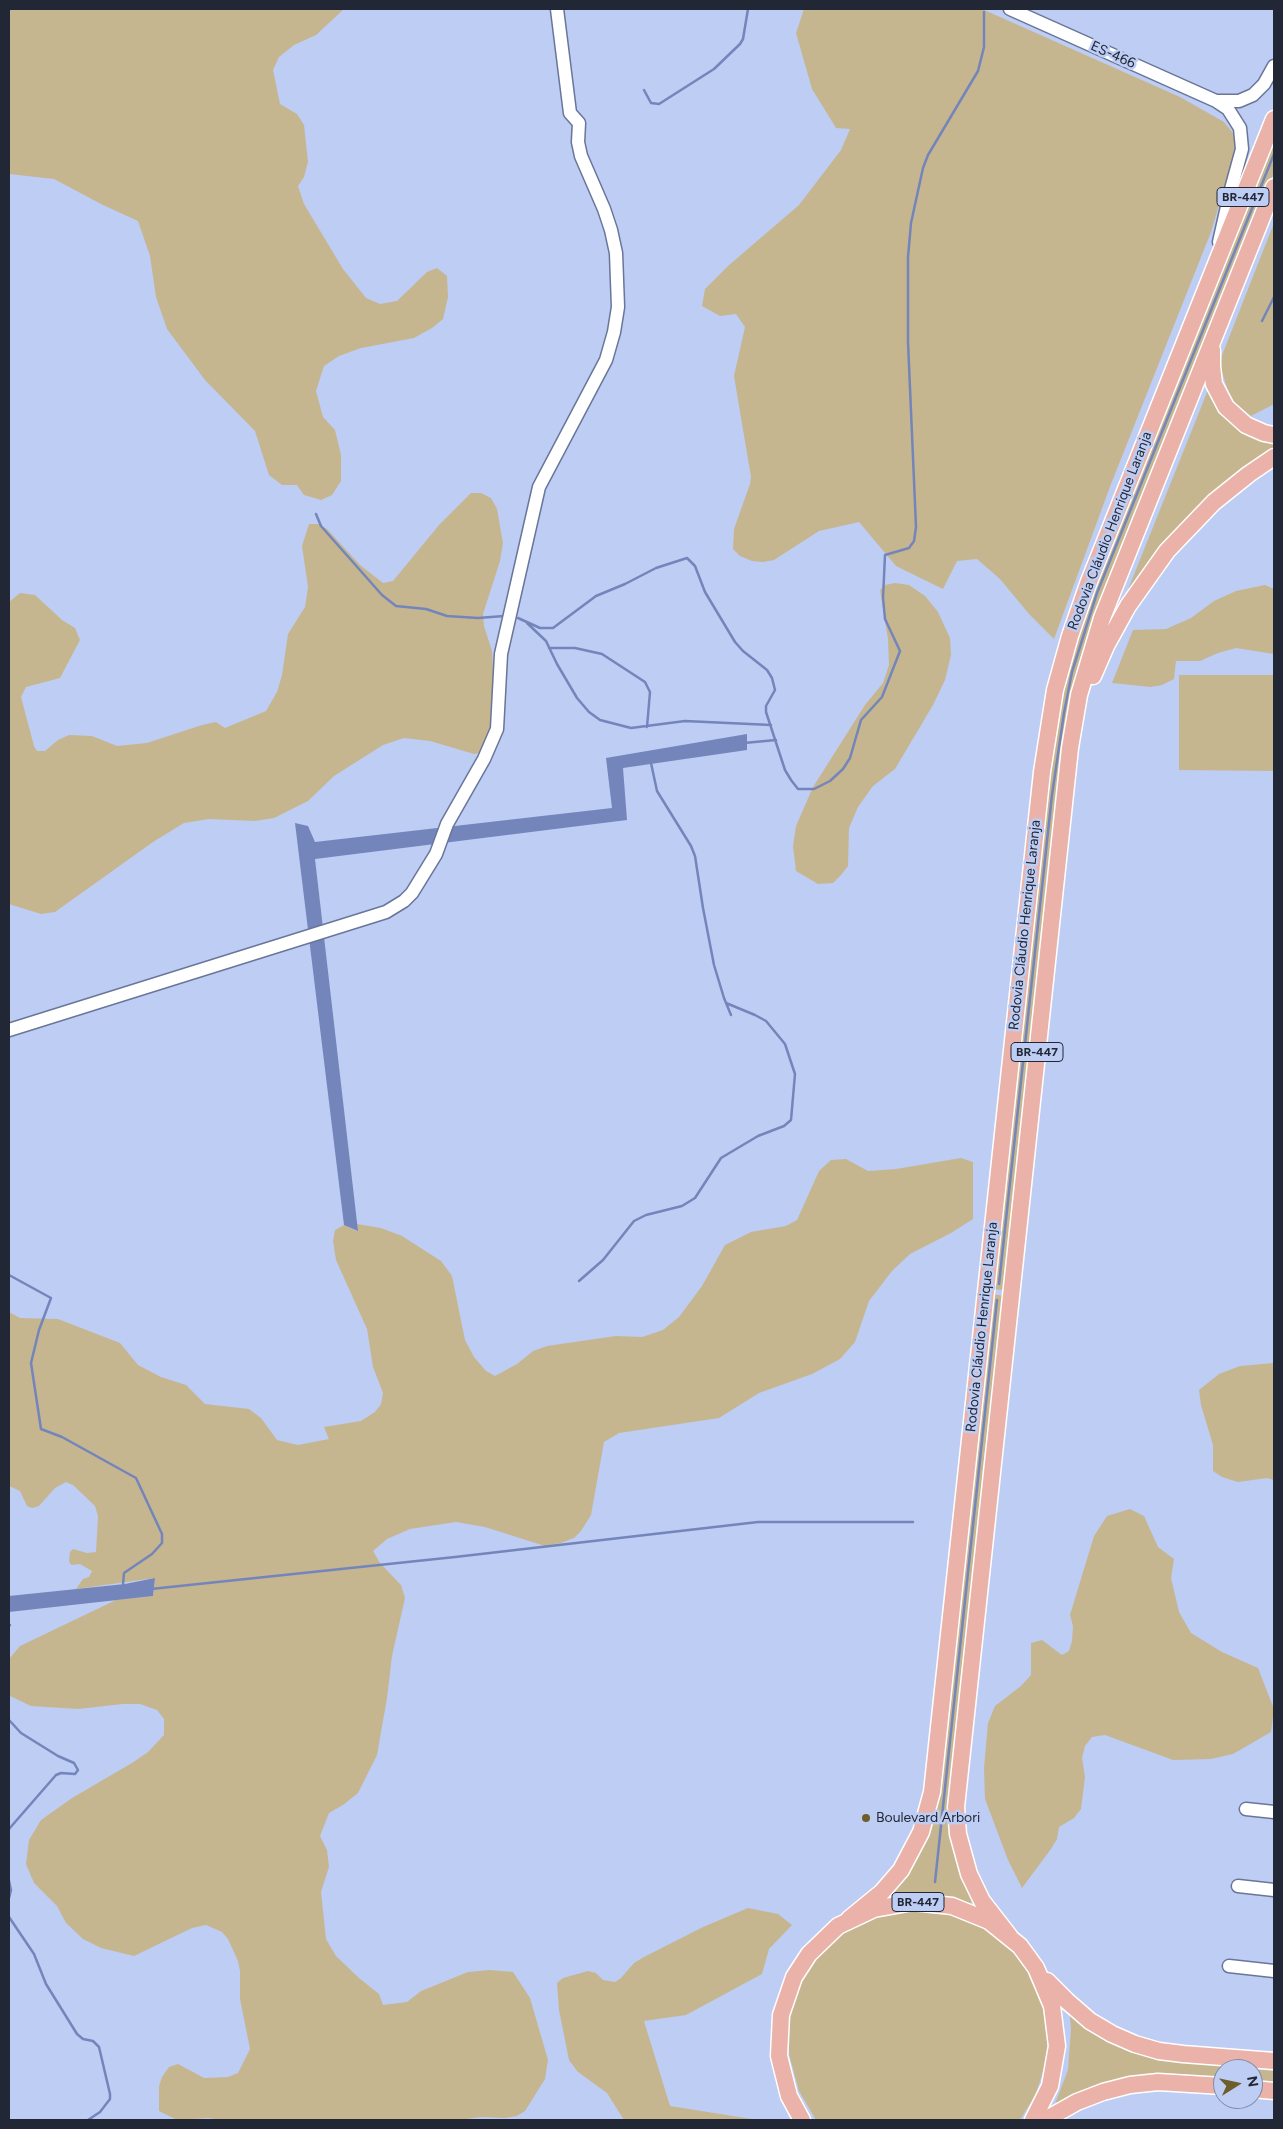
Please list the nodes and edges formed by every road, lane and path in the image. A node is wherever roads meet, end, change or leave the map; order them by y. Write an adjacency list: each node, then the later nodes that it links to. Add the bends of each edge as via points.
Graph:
1 (557, 9): 12 (street, via 570,113 579,123 581,156 604,209 616,253 618,307 606,360 539,487 502,654 497,729 447,824 436,854 412,892 386,912)
2 (1010, 9): 4 (street, ES-466)
3 (1274, 66): 4 (street, ES-466, via 1253,95 1239,101)
4 (1216, 101): 7 (street, ES-466, via 1237,121 1242,149)
5 (1274, 119): 7 (main road, Rodovia Cláudio Henrique Laranja / BR-447)
6 (1274, 187): 8 (main road, Rodovia Cláudio Henrique Laranja / BR-447)
7 (1212, 274): 17 (main road, Rodovia Cláudio Henrique Laranja / BR-447, via 1078,610 1055,690 1042,772 932,1792 921,1832 901,1870 882,1892)
8 (1213, 340): 9 (main road, via 1212,375 1221,400 1246,426); 11 (main road, Rodovia Cláudio Henrique Laranja / BR-447, via 1099,627 1080,696)
9 (1274, 435)
10 (1274, 457): 11 (main road, via 1197,518 1140,587 1113,632 1089,687)
11 (1067, 775): 18 (main road, Rodovia Cláudio Henrique Laranja / BR-447, via 956,1807 959,1840 968,1874 982,1901)
12 (9, 1030)
13 (1246, 1809): 14 (street)
14 (1274, 1812)
15 (1238, 1886): 16 (street)
16 (1274, 1890)
17 (849, 1919): 18 (main road, BR-447, via 886,1905 926,1902 952,1906 977,1915); 24 (main road, BR-447, via 828,1934 809,1954 794,1977 782,2009 778,2042 781,2070 789,2096)
18 (1010, 1937): 20 (main road, BR-447)
19 (1229, 1966): 21 (street)
20 (1036, 1968): 22 (main road, via 1090,2021 1134,2044 1183,2054); 25 (main road, BR-447, via 1052,2006 1057,2046 1050,2086)
21 (1274, 1971)
22 (1274, 2061)
23 (1213, 2085): 26 (main road, via 1158,2082 1130,2085 1077,2102)
24 (802, 2120)
25 (1033, 2120)
26 (1045, 2120)

